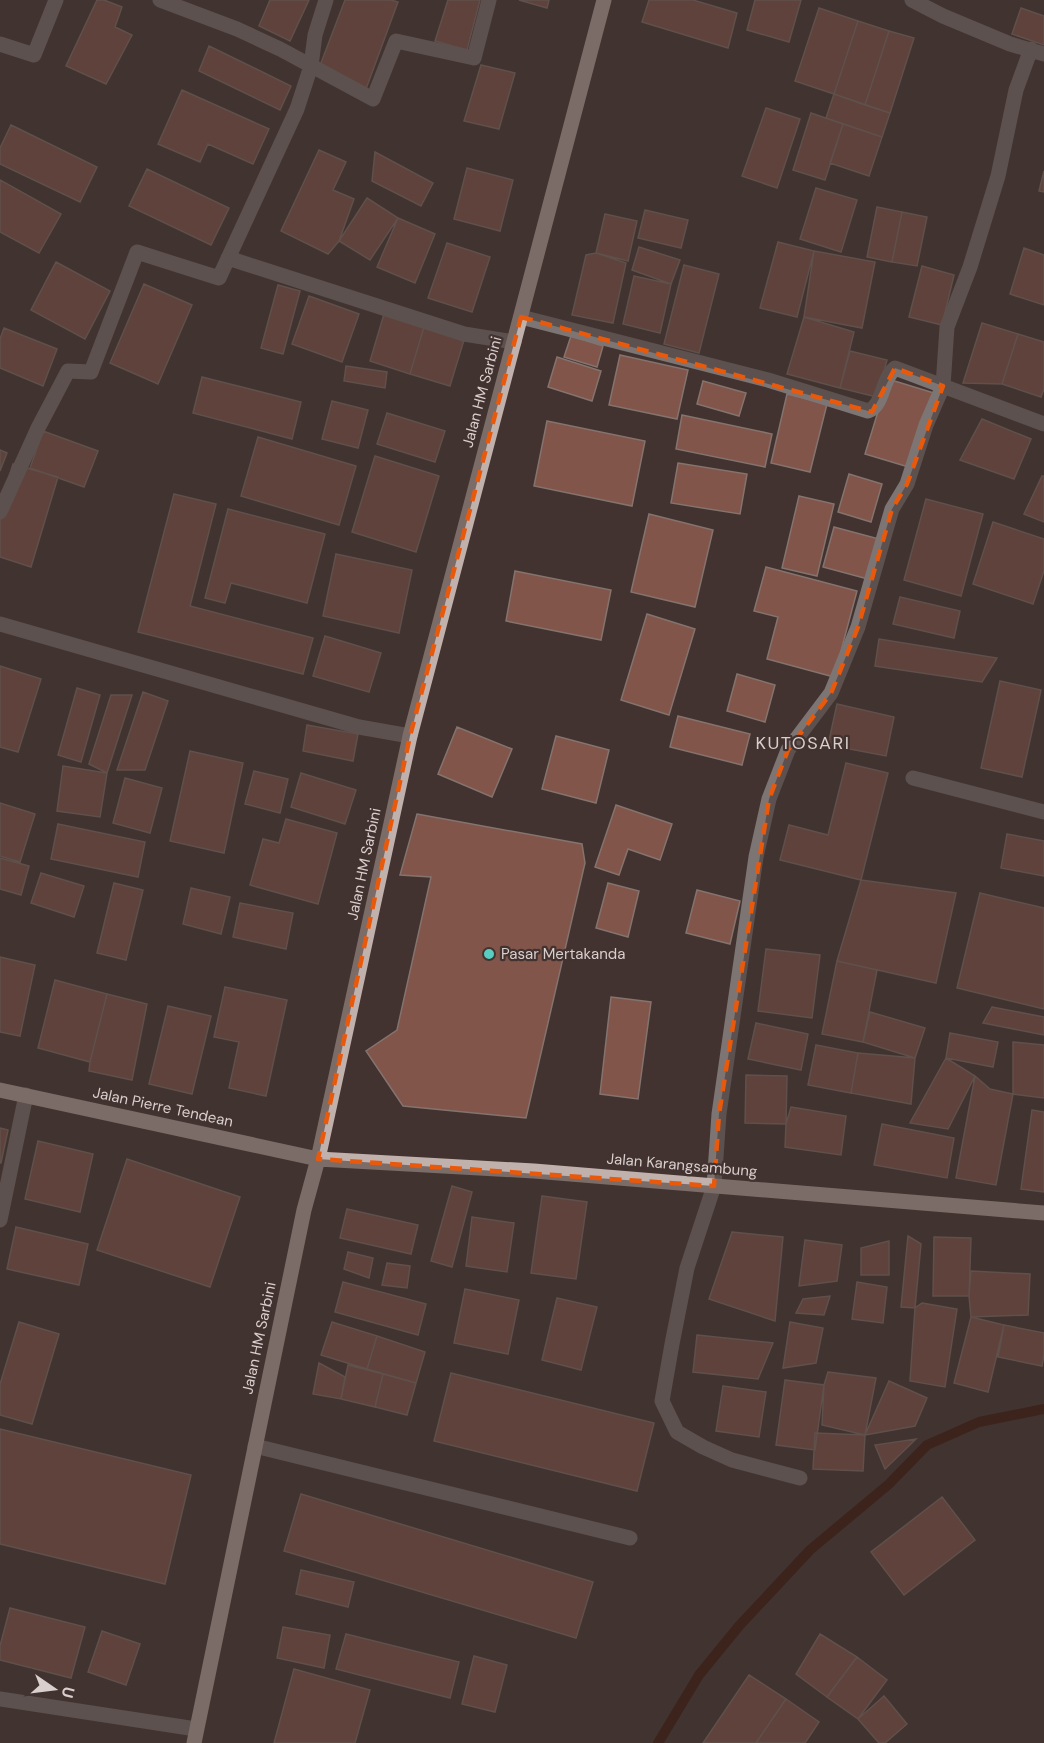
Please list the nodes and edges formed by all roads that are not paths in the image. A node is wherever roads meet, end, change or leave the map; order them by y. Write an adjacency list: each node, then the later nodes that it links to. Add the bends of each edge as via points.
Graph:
1 (56, 0): 7 (street, via 34,55)
2 (160, 0): 9 (street, via 237,29)
3 (326, 0): 9 (street)
4 (489, 0): 9 (street, via 474,58 396,41 373,99)
5 (604, 0): 11 (main road, Jalan HM Sarbini)
6 (912, 0): 8 (street)
7 (0, 45)
8 (1037, 52): 13 (street, via 1016,90 998,176 947,327)
9 (311, 66): 10 (street, via 297,109)
10 (228, 258): 12 (street, via 464,334); 15 (street, via 219,278 137,252 91,372 68,371)
11 (521, 317): 12 (main road, Jalan HM Sarbini); 13 (street, via 768,380 868,411 878,403 888,374 895,368)
12 (514, 342): 17 (main road, Jalan HM Sarbini)
13 (943, 386): 14 (street); 23 (street, via 907,484 892,509 858,627 831,693 788,750 769,799 756,857 719,1114)
14 (1044, 424)
15 (0, 512)
16 (0, 624): 17 (street, via 360,727)
17 (410, 736): 22 (main road, Jalan HM Sarbini)
18 (914, 778): 19 (street)
19 (1044, 812)
20 (0, 1090): 21 (main road, Jalan Pierre Tendean)
21 (26, 1095): 22 (main road, Jalan Pierre Tendean); 25 (street)
22 (318, 1159): 23 (main road, Jalan Karangsambung); 26 (main road, Jalan HM Sarbini)
23 (714, 1186): 24 (main road, Jalan Karangsambung); 27 (street, via 687,1269 662,1401 677,1432 704,1448 732,1460)
24 (1044, 1214)
25 (0, 1220)
26 (255, 1446): 28 (street); 30 (main road, Jalan HM Sarbini)
27 (800, 1478)
28 (630, 1538)
29 (0, 1699): 30 (street)
30 (195, 1736)

